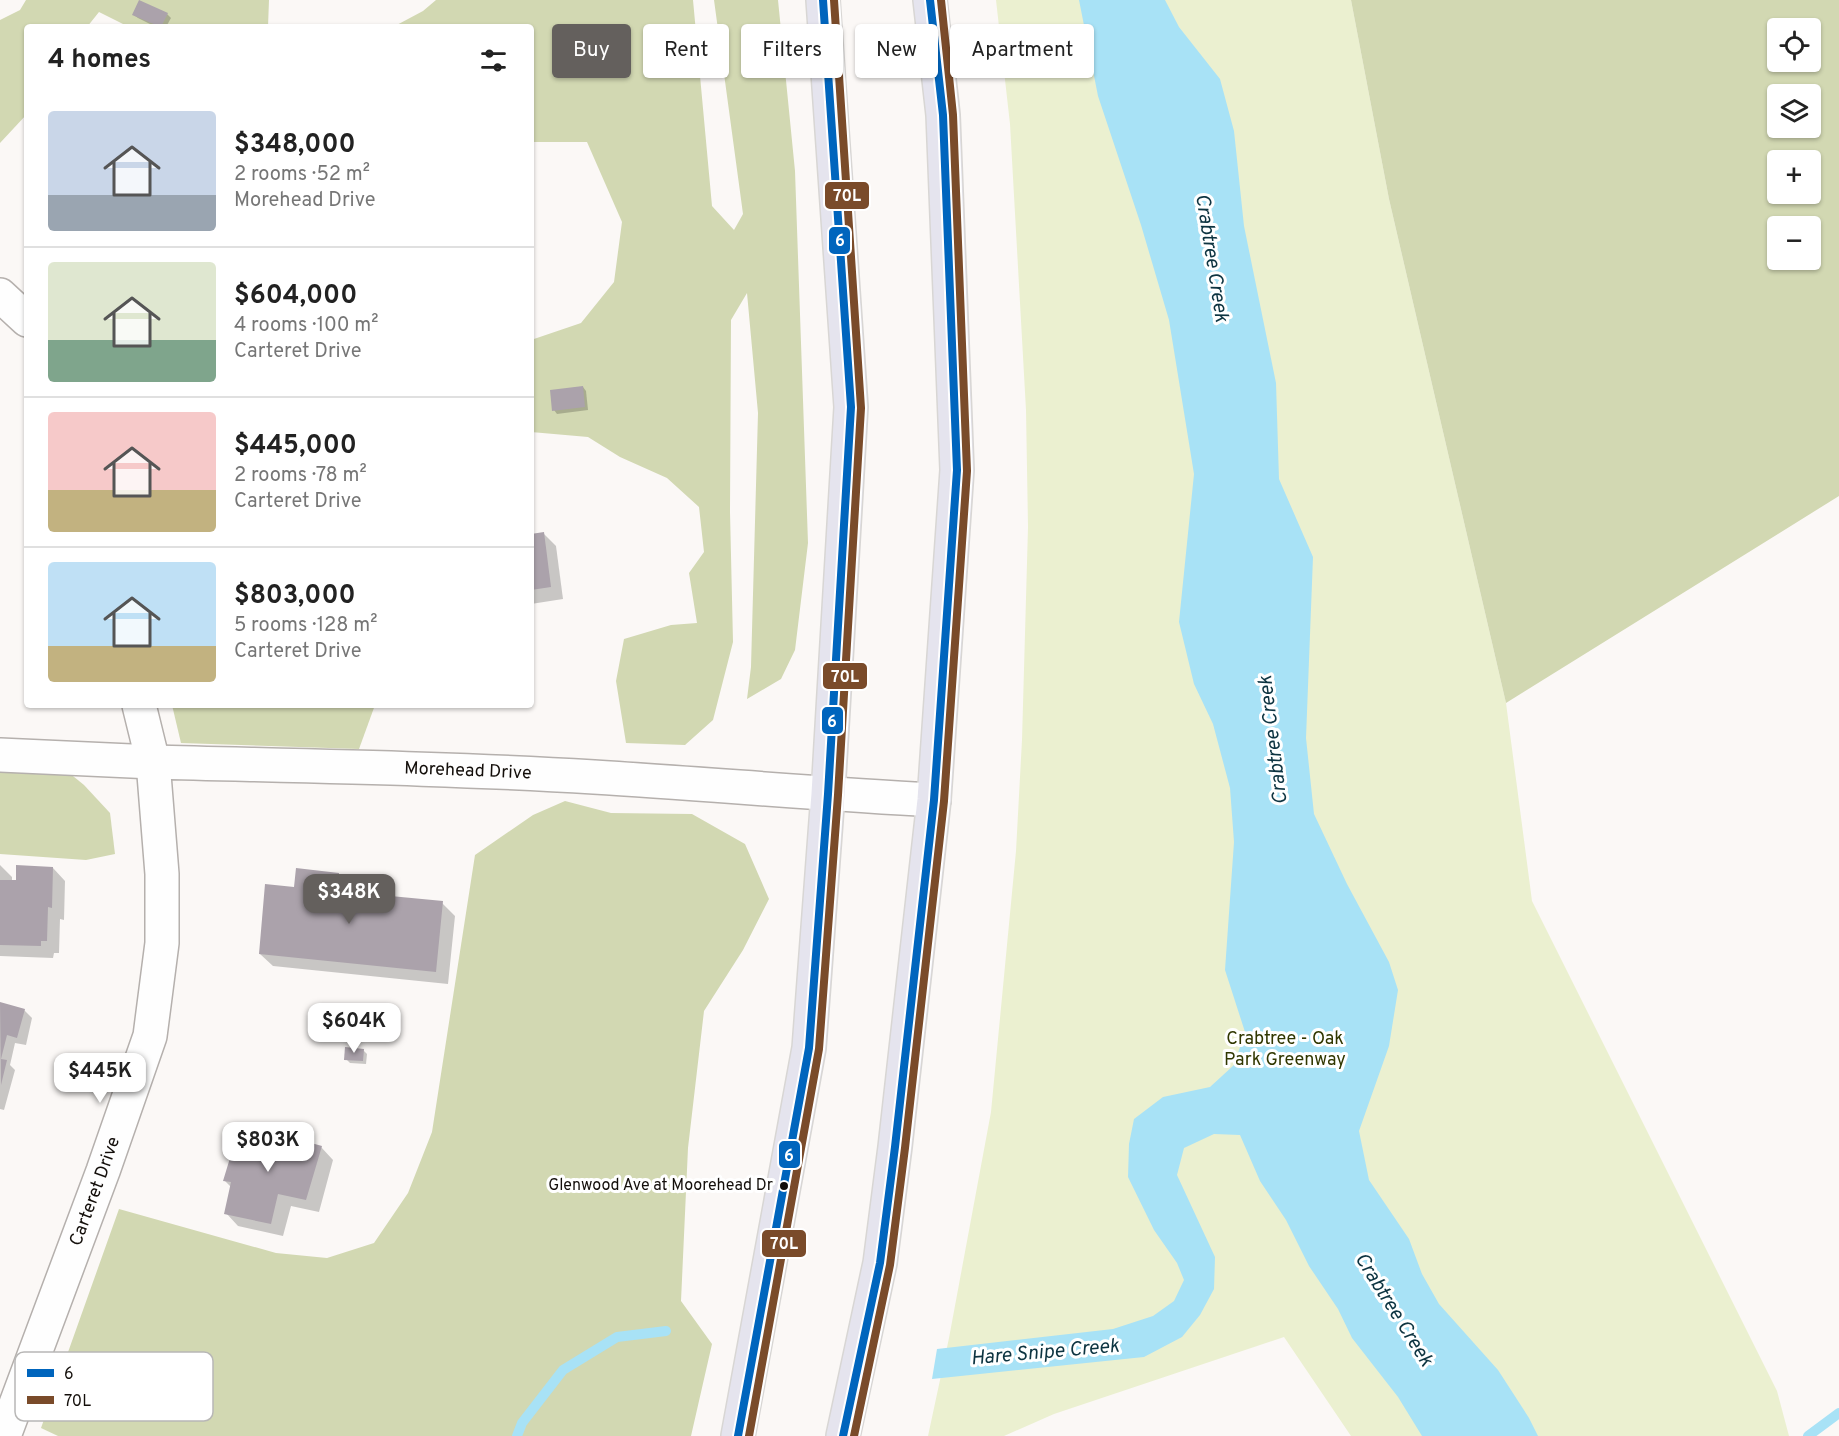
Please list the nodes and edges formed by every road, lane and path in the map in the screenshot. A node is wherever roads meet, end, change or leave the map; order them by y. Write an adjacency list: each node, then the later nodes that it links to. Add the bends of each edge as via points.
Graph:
1 (823, 0): 8 (highway, via 851,407)
2 (930, 0): 9 (highway, via 943,115 957,470)
3 (0, 294): 4 (street)
4 (24, 317)
5 (140, 708): 7 (street, Carteret Drive)
6 (0, 755): 7 (street, Morehead Drive)
7 (153, 762): 8 (street, Morehead Drive, via 582,777); 10 (street, Carteret Drive, via 162,874 162,932 150,1036)
8 (828, 794): 9 (street, Morehead Drive); 13 (highway, via 808,1048)
9 (934, 800): 14 (highway, via 880,1263)
10 (35, 1352)
11 (15, 1407): 12 (street, Carteret Drive)
12 (4, 1436)
13 (738, 1436)
14 (843, 1436)

